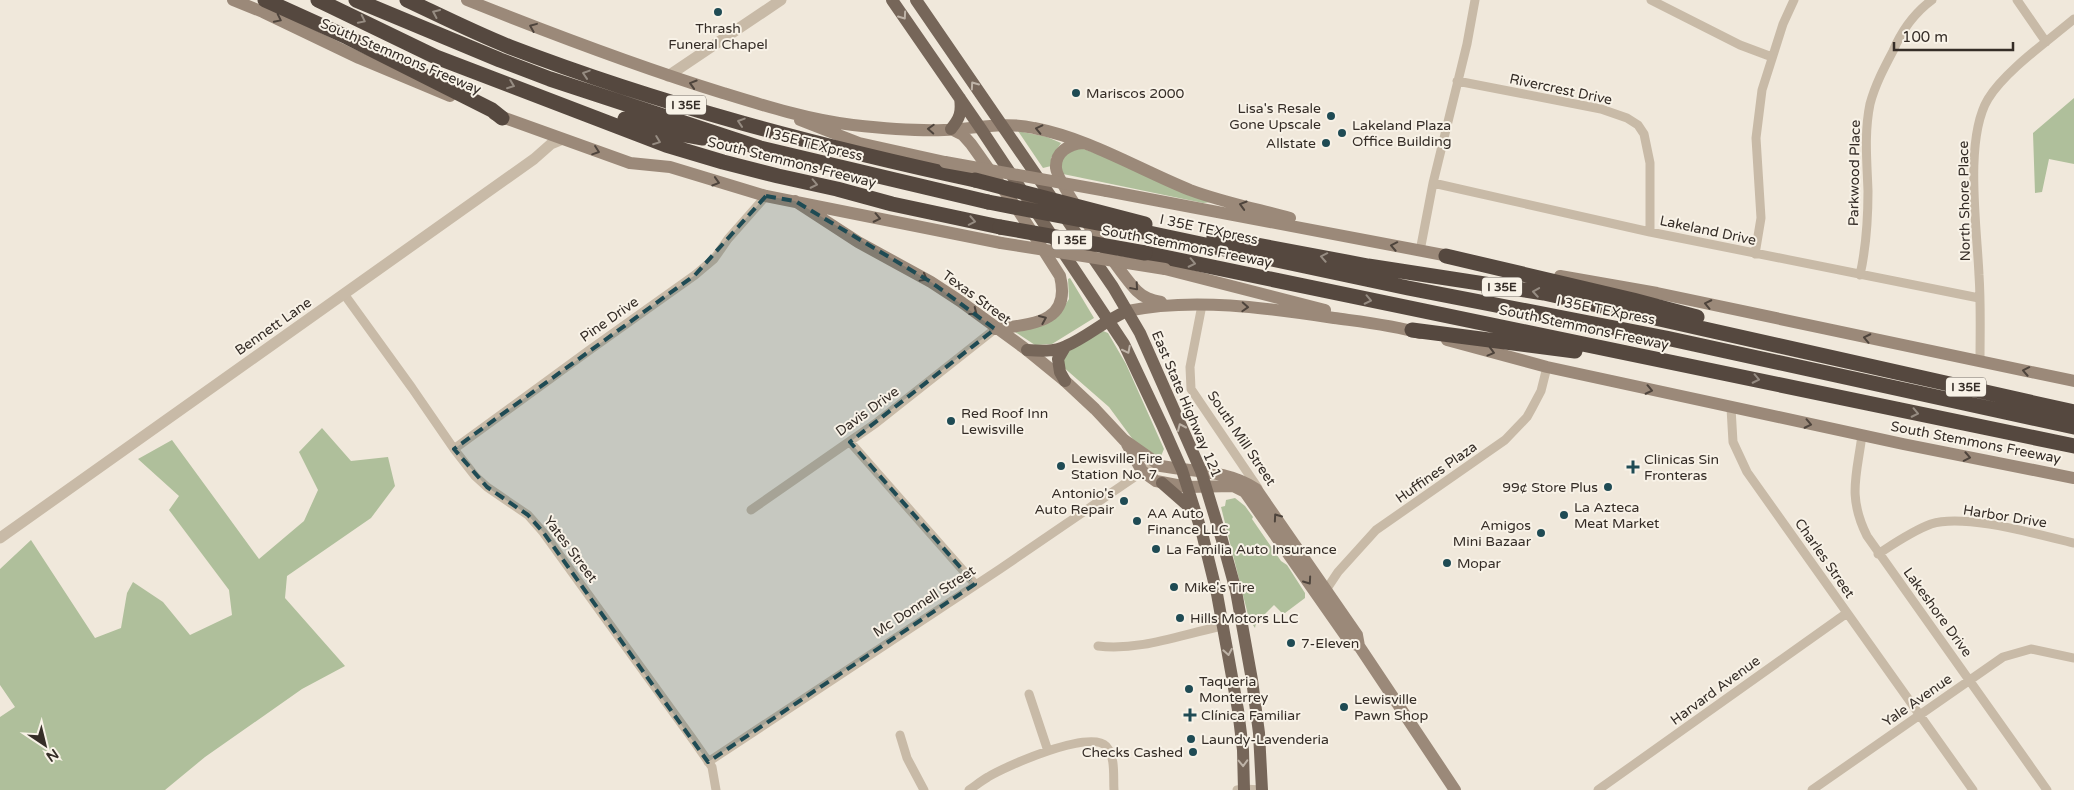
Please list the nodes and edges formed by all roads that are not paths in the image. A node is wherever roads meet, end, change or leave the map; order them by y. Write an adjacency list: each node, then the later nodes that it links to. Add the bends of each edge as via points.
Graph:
1 (233, 0): 25 (main road, South Stemmons Freeway, one-way to 25)
2 (265, 0): 25 (highway, via 347,37)
3 (318, 0): 22 (highway, South Stemmons Freeway / I 35E, one-way to 22, via 436,56)
4 (356, 0): 31 (highway, I 35E TEXpress, via 550,79)
5 (406, 0): 35 (highway, South Stemmons Freeway / I 35E, one-way to 5, bridge, via 975,180 757,127 648,94 508,46)
6 (468, 0): 20 (main road, one-way to 6, via 545,32)
7 (780, 0): 20 (street)
8 (892, 0): 16 (main road, one-way to 16)
9 (916, 0): 18 (main road, East State Highway 121)
10 (1475, 0): 21 (street)
11 (1651, 0): 19 (street, via 1740,46)
12 (1794, 0): 19 (street)
13 (1932, 0): 42 (street, Parkwood Place, via 1915,15 1898,38 1871,102 1865,143 1867,230)
14 (2017, 0): 17 (street)
15 (2074, 19): 17 (street, North Shore Place)
16 (914, 31): 18 (main road, via 942,54); 23 (main road)
17 (2046, 42): 44 (street, North Shore Place, via 1996,88 1979,116 1975,139 1975,222)
18 (951, 52): 26 (main road, East State Highway 121, one-way to 18)
19 (1772, 57): 39 (street, via 1762,90 1756,138 1760,218)
20 (668, 76): 24 (main road, one-way to 20)
21 (1457, 81): 32 (street); 36 (street, Rivercrest Drive, via 1601,110 1627,118 1638,126 1644,134 1650,163)
22 (530, 92): 31 (highway, via 664,130); 58 (highway, South Stemmons Freeway / I 35E, one-way to 58, bridge, via 722,162 892,204)
23 (960, 98): 27 (main road); 28 (main road, via 962,111)
24 (756, 103): 28 (main road, one-way to 24, via 854,125); 37 (main road, bridge, via 859,143)
25 (502, 118): 29 (main road, South Stemmons Freeway)
26 (1002, 125): 27 (main road); 30 (main road, one-way to 26, via 1036,128); 47 (main road, East State Highway 121)
27 (980, 126): 28 (main road); 49 (main road)
28 (951, 129): 51 (main road, one-way to 28, via 1027,325 1048,318 1060,305 1063,288 1050,260 971,144 963,134)
29 (563, 139): 33 (main road, South Stemmons Freeway, one-way to 33, via 630,163 670,167); 43 (street, Bennett Lane, via 551,144)
30 (1086, 143): 37 (main road, one-way to 30, via 1190,190); 45 (main road, one-way to 45, via 1072,143 1062,150 1056,161 1057,176 1136,290 1147,299)
31 (760, 148): 35 (highway, I 35E TEXpress, bridge, via 988,202)
32 (1433, 183): 36 (street, Lakeland Drive); 38 (street)
33 (766, 196): 34 (main road, South Stemmons Freeway); 68 (street, Pine Drive, via 714,259 695,275)
34 (795, 201): 50 (main road, South Stemmons Freeway, one-way to 50, bridge, via 1001,243 1165,269); 51 (main road, Texas Street, one-way to 51, via 858,242 931,282)
35 (1140, 227): 41 (highway, South Stemmons Freeway / I 35E, one-way to 35); 48 (highway, I 35E TEXpress)
36 (1650, 232): 39 (street, Lakeland Drive)
37 (1357, 239): 38 (main road, one-way to 37)
38 (1420, 251): 40 (main road)
39 (1755, 254): 42 (street, Lakeland Drive)
40 (1446, 256): 55 (highway, via 1633,300); 56 (main road, one-way to 40, via 1657,293)
41 (1368, 266): 48 (highway, via 1393,280); 55 (highway, South Stemmons Freeway / I 35E, one-way to 41, via 1544,293)
42 (1860, 275): 44 (street, Lakeland Drive)
43 (344, 294): 68 (street, Yates Street); 80 (street, Bennett Lane)
44 (1979, 298): 56 (street, North Shore Place)
45 (1172, 304): 46 (main road, South Stemmons Freeway); 47 (main road, South Stemmons Freeway)
46 (1202, 305): 50 (main road, South Stemmons Freeway, one-way to 50, via 1272,309); 77 (street, South Mill Street, via 1190,367 1191,390)
47 (1127, 311): 49 (main road); 72 (main road, East State Highway 121, one-way to 47, via 1140,332)
48 (1563, 318): 63 (highway, I 35E TEXpress)
49 (1108, 319): 53 (main road); 70 (main road, one-way to 70, via 1124,344)
50 (1376, 324): 52 (main road, South Stemmons Freeway)
51 (995, 329): 54 (main road, Texas Street); 66 (street, Davis Drive)
52 (1412, 330): 57 (main road, South Stemmons Freeway, one-way to 57); 58 (highway)
53 (1065, 347): 54 (main road); 59 (main road, via 1058,359)
54 (1027, 350): 59 (main road, Texas Street)
55 (1857, 362): 62 (highway, South Stemmons Freeway / I 35E)
56 (1980, 362): 60 (main road, one-way to 56)
57 (1547, 367): 61 (main road, South Stemmons Freeway, one-way to 61); 84 (street, Huffines Plaza, via 1527,417 1504,440 1376,530)
58 (1708, 370): 67 (highway, South Stemmons Freeway / I 35E, one-way to 67)
59 (1065, 381): 65 (main road, Texas Street)
60 (2074, 381)
61 (1731, 408): 64 (main road, South Stemmons Freeway, one-way to 64); 85 (street, Charles Street, via 1733,442 1747,472)
62 (2074, 412)
63 (2074, 427)
64 (1862, 435): 73 (main road, South Stemmons Freeway, one-way to 73); 82 (street, Lakeshore Drive, via 1855,506 1860,523)
65 (1124, 440): 69 (main road, Texas Street); 71 (main road, Texas Street)
66 (850, 442): 78 (street, Davis Drive); 83 (street)
67 (2074, 448)
68 (454, 449): 94 (street, Yates Street, via 481,482 528,515 543,532)
69 (1155, 462): 70 (main road, Texas Street); 71 (street, Mc Donnell Street)
70 (1182, 470): 72 (main road, South Mill Street); 75 (main road)
71 (1142, 471): 74 (main road, Texas Street); 83 (street, Mc Donnell Street)
72 (1201, 471): 76 (main road, East State Highway 121); 77 (main road, South Mill Street, via 1237,478 1256,489)
73 (2074, 478)
74 (1162, 483): 75 (main road, Texas Street); 79 (main road)
75 (1187, 487): 76 (main road, South Mill Street); 79 (main road)
76 (1206, 487): 77 (main road, South Mill Street, via 1238,487); 100 (main road, East State Highway 121, via 1236,591 1245,639 1259,733)
77 (1260, 503): 84 (main road, South Mill Street)
78 (751, 510)
79 (1195, 511): 86 (main road)
80 (0, 538)
81 (2074, 543): 82 (street, Harbor Drive, via 1978,523 1949,522 1933,524)
82 (1878, 554): 89 (street, Lakeshore Drive)
83 (975, 584): 94 (street, Mc Donnell Street)
84 (1322, 593): 101 (main road, South Mill Street, via 1350,642 1359,646)
85 (1847, 612): 91 (street, Charles Street); 102 (street, Harvard Avenue)
86 (1224, 626): 87 (street, via 1124,648); 99 (main road, one-way to 99, via 1243,750)
87 (1098, 646)
88 (2074, 658): 89 (street, Yale Avenue, via 2042,650 2019,651 1993,662)
89 (1970, 680): 91 (street, Yale Avenue); 105 (street, Lakeshore Drive)
90 (1029, 694): 93 (street)
91 (1919, 715): 103 (street, Yale Avenue); 104 (street, Charles Street)
92 (900, 735): 96 (street, via 907,758)
93 (1048, 751): 97 (street, via 1019,761); 98 (street, via 1097,740 1112,754)
94 (708, 762): 95 (street, Yates Street)
95 (716, 790)
96 (924, 790)
97 (969, 790)
98 (1114, 790)
99 (1242, 790): 100 (street)
100 (1262, 790)
101 (1455, 790)
102 (1598, 790)
103 (1812, 790)
104 (1973, 790)
105 (2047, 790)

